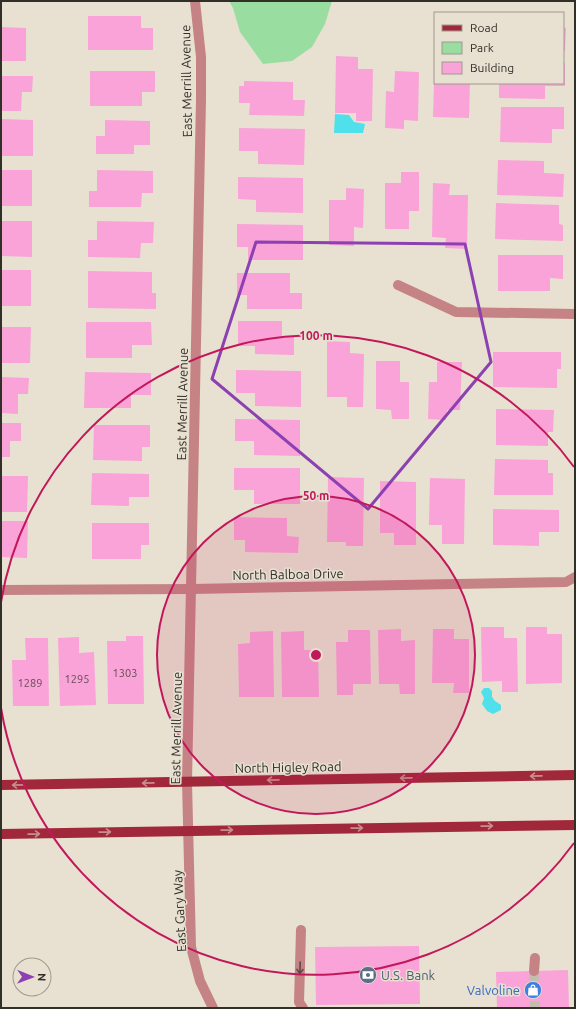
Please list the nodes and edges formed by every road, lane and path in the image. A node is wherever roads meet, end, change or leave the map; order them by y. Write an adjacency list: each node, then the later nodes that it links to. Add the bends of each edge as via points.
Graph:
1 (195, 1): 5 (street, East Merrill Avenue, via 201,57 201,100)
2 (398, 285): 3 (street, via 456,312)
3 (575, 314)
4 (575, 578): 5 (street, North Balboa Drive, via 566,582)
5 (192, 589): 6 (street, North Balboa Drive); 8 (street, East Merrill Avenue)
6 (1, 590)
7 (575, 775): 8 (main road, North Higley Road, one-way to 8)
8 (187, 782): 9 (main road, North Higley Road, one-way to 9); 10 (street, East Merrill Avenue)
9 (1, 785)
10 (188, 808): 12 (street, East Gary Way)
11 (575, 825): 12 (main road, one-way to 11)
12 (188, 831): 13 (main road, one-way to 12); 17 (street, East Gary Way, via 191,947 200,981)
13 (1, 834)
14 (301, 930): 18 (street, one-way to 18, via 299,1002)
15 (535, 958): 16 (street)
16 (534, 971)
17 (213, 1008)
18 (303, 1008)

